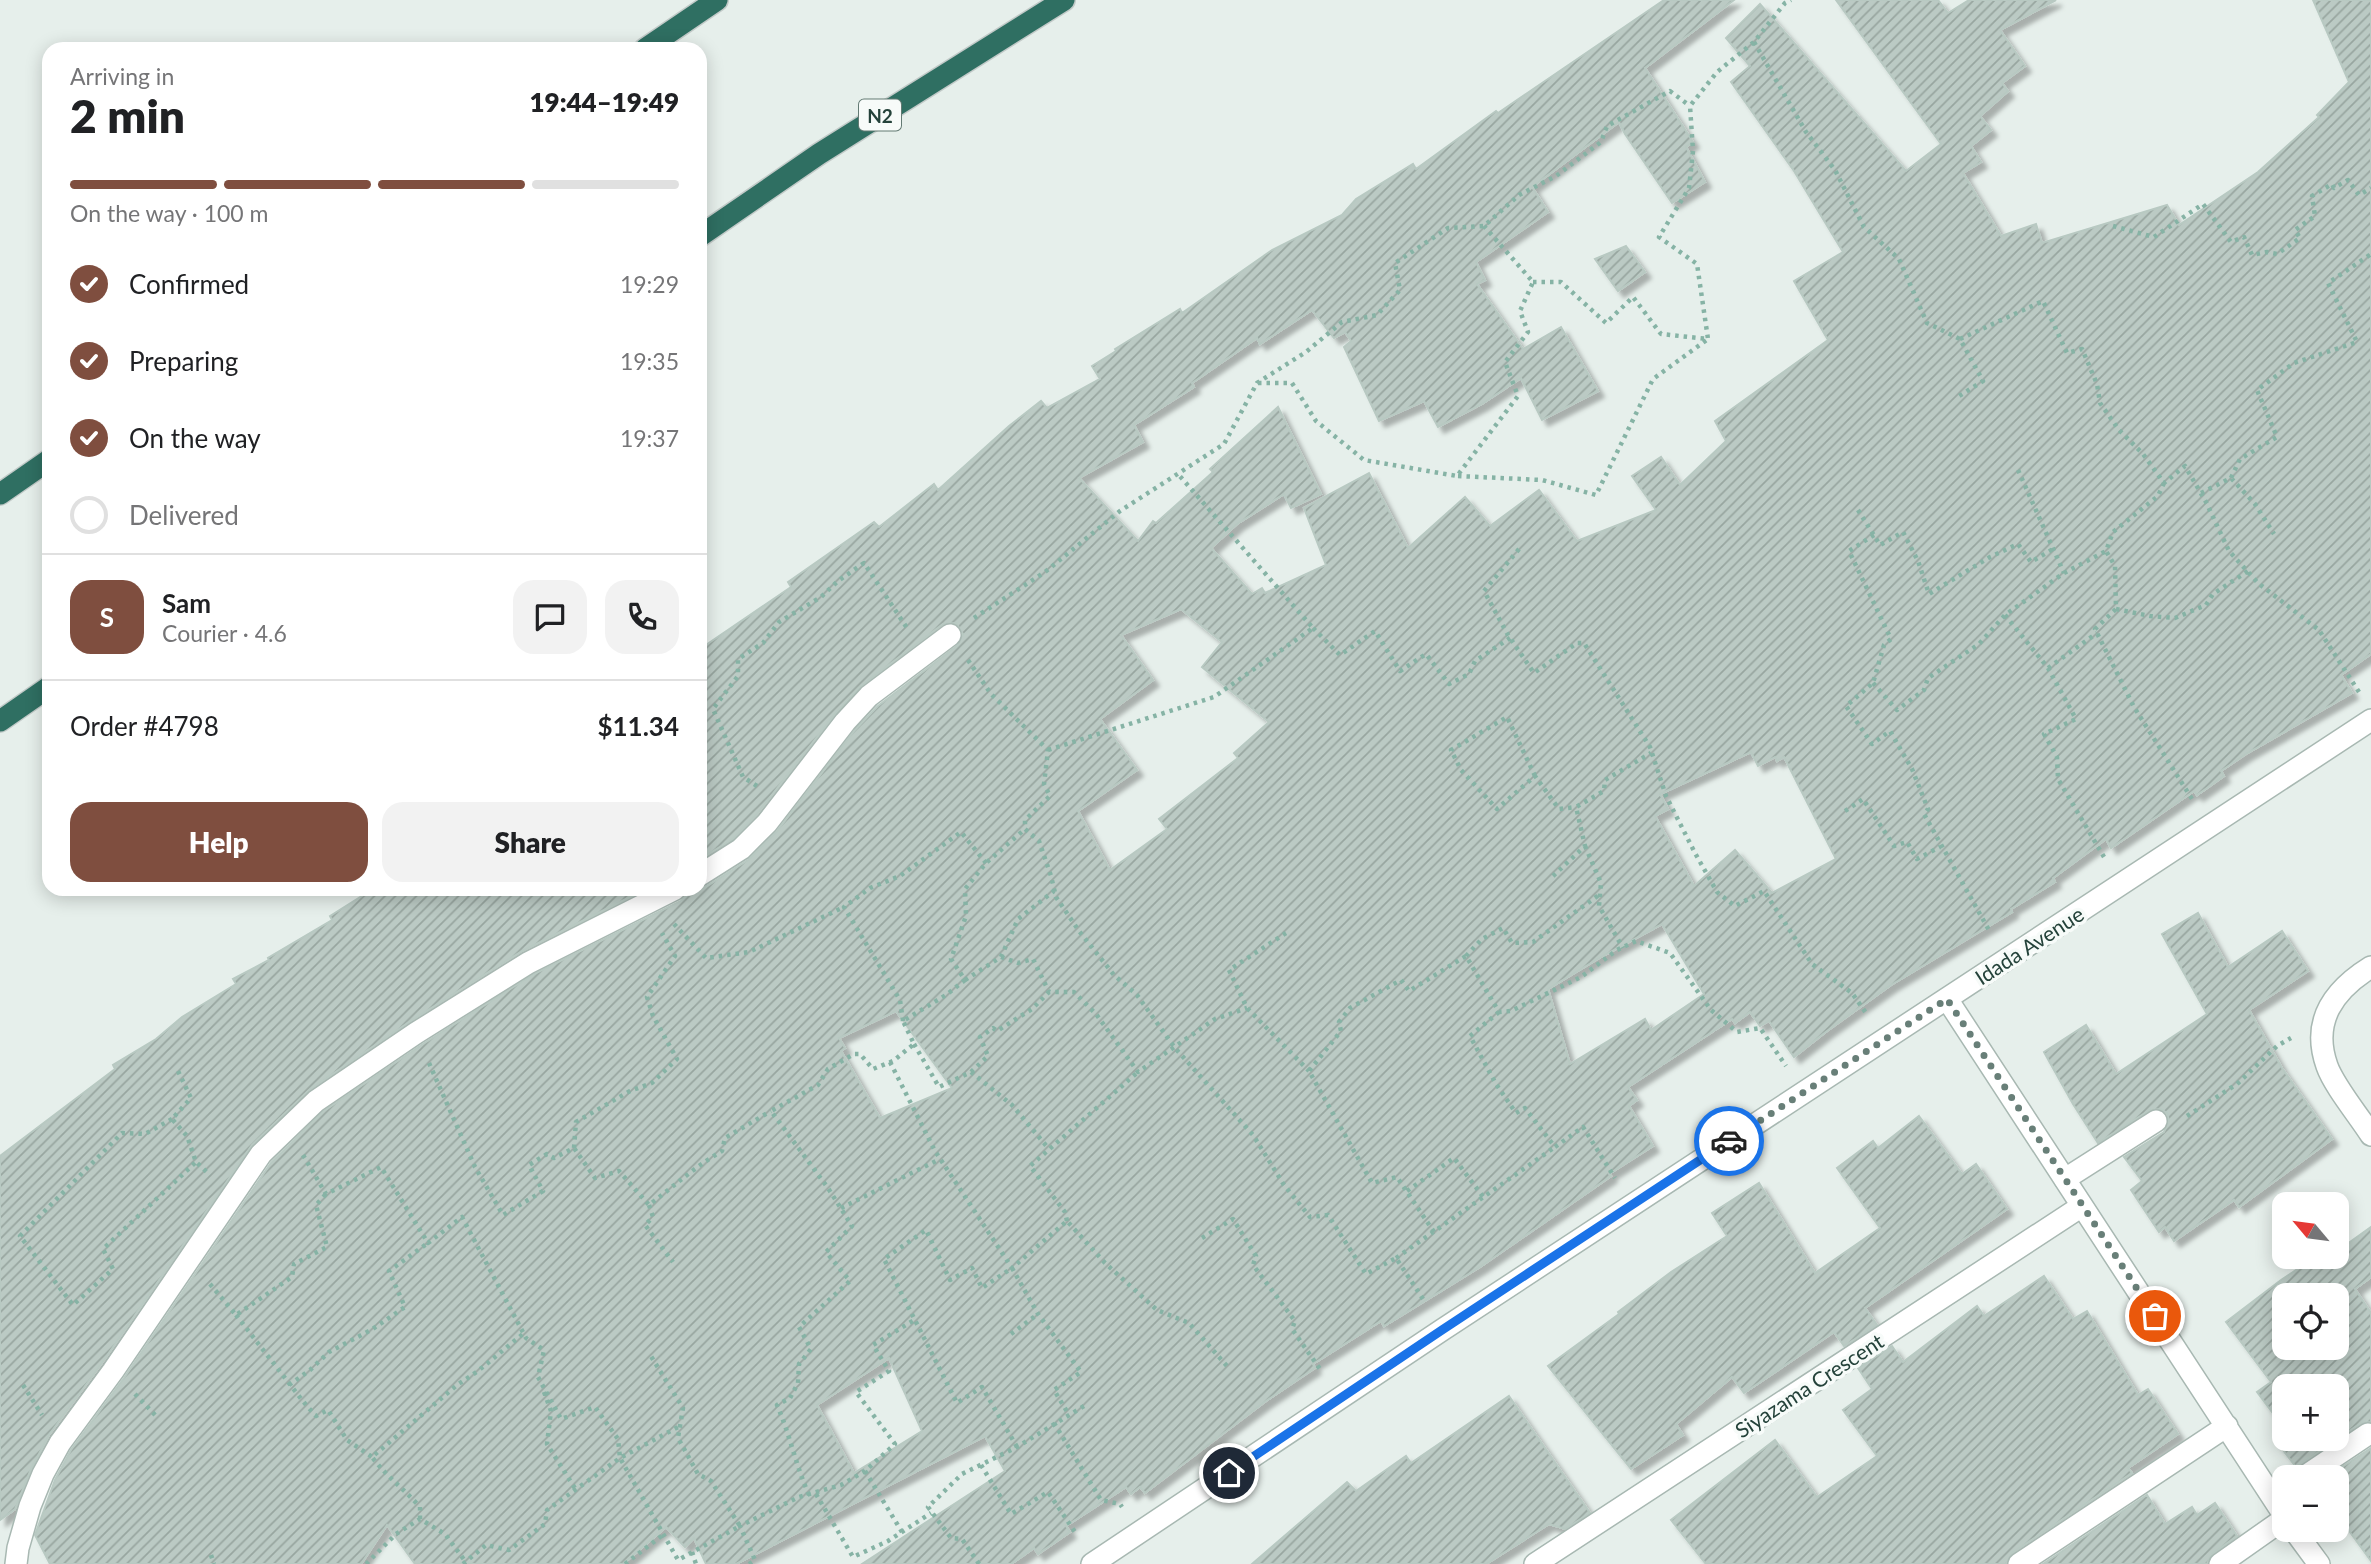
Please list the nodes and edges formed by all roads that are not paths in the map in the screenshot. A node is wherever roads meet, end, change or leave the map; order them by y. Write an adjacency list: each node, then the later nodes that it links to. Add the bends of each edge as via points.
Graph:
1 (717, 0): 3 (highway)
2 (1063, 0): 4 (highway, N2, via 819,154)
3 (655, 42)
4 (707, 231)
5 (42, 465): 6 (highway)
6 (0, 494)
7 (950, 635): 11 (street, via 869,696 784,804 741,849)
8 (42, 692): 9 (highway)
9 (0, 720)
10 (2371, 720): 14 (street, Idada Avenue)
11 (707, 871)
12 (662, 896): 26 (street, via 528,963 316,1101 286,1128 231,1195 60,1443 30,1506)
13 (2371, 967): 16 (street, via 2334,998 2323,1021 2321,1043 2327,1069)
14 (1947, 999): 17 (street); 25 (street, Idada Avenue)
15 (2156, 1121): 17 (street)
16 (2371, 1135)
17 (2065, 1179): 18 (street)
18 (2082, 1206): 19 (street); 27 (street, Siyazama Crescent)
19 (2227, 1426): 22 (street); 28 (street)
20 (2368, 1434): 21 (street)
21 (2322, 1465)
22 (2272, 1493)
23 (2272, 1515): 29 (street)
24 (2303, 1542): 30 (street)
25 (1094, 1563)
26 (16, 1564)
27 (1535, 1564)
28 (2019, 1564)
29 (2220, 1564)
30 (2319, 1564)

